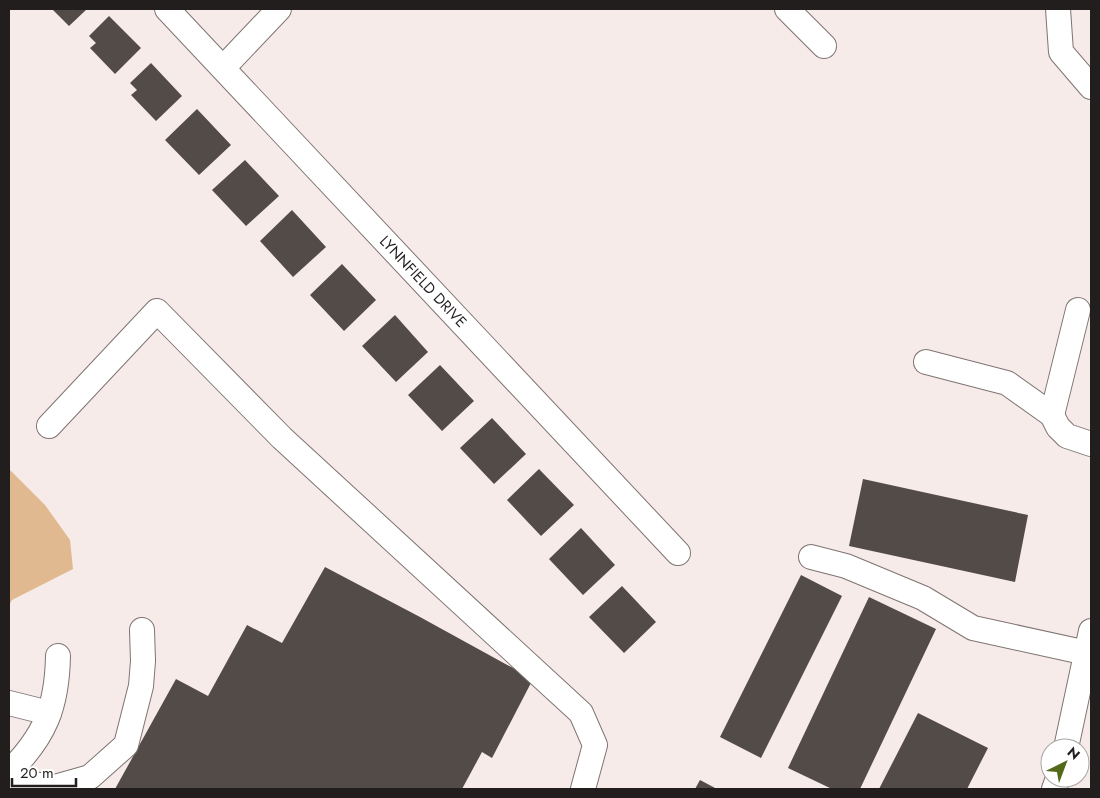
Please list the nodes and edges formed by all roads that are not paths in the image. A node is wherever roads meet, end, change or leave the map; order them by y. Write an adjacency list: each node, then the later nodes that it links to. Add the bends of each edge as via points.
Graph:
1 (168, 9): 6 (street, LYNNFIELD DRIVE)
2 (279, 9): 6 (street)
3 (787, 9): 5 (street)
4 (1058, 9): 7 (street, via 1061,52)
5 (824, 46)
6 (224, 68): 13 (street, LYNNFIELD DRIVE)
7 (1091, 87)
8 (1078, 310): 10 (street)
9 (926, 362): 10 (street, via 1007,383)
10 (1052, 415): 12 (street, via 1067,436)
11 (49, 426): 23 (street, via 157,311 282,438 581,713 595,745)
12 (1091, 444)
13 (678, 552)
14 (811, 557): 16 (street, via 846,566 923,598 973,628)
15 (142, 630): 22 (street, via 141,686 126,745 90,777 51,788)
16 (1090, 642): 20 (street)
17 (58, 656): 19 (street, via 57,682)
18 (9, 703): 19 (street)
19 (49, 713): 21 (street, via 39,735)
20 (1068, 738)
21 (9, 772)
22 (9, 778)
23 (582, 789)

